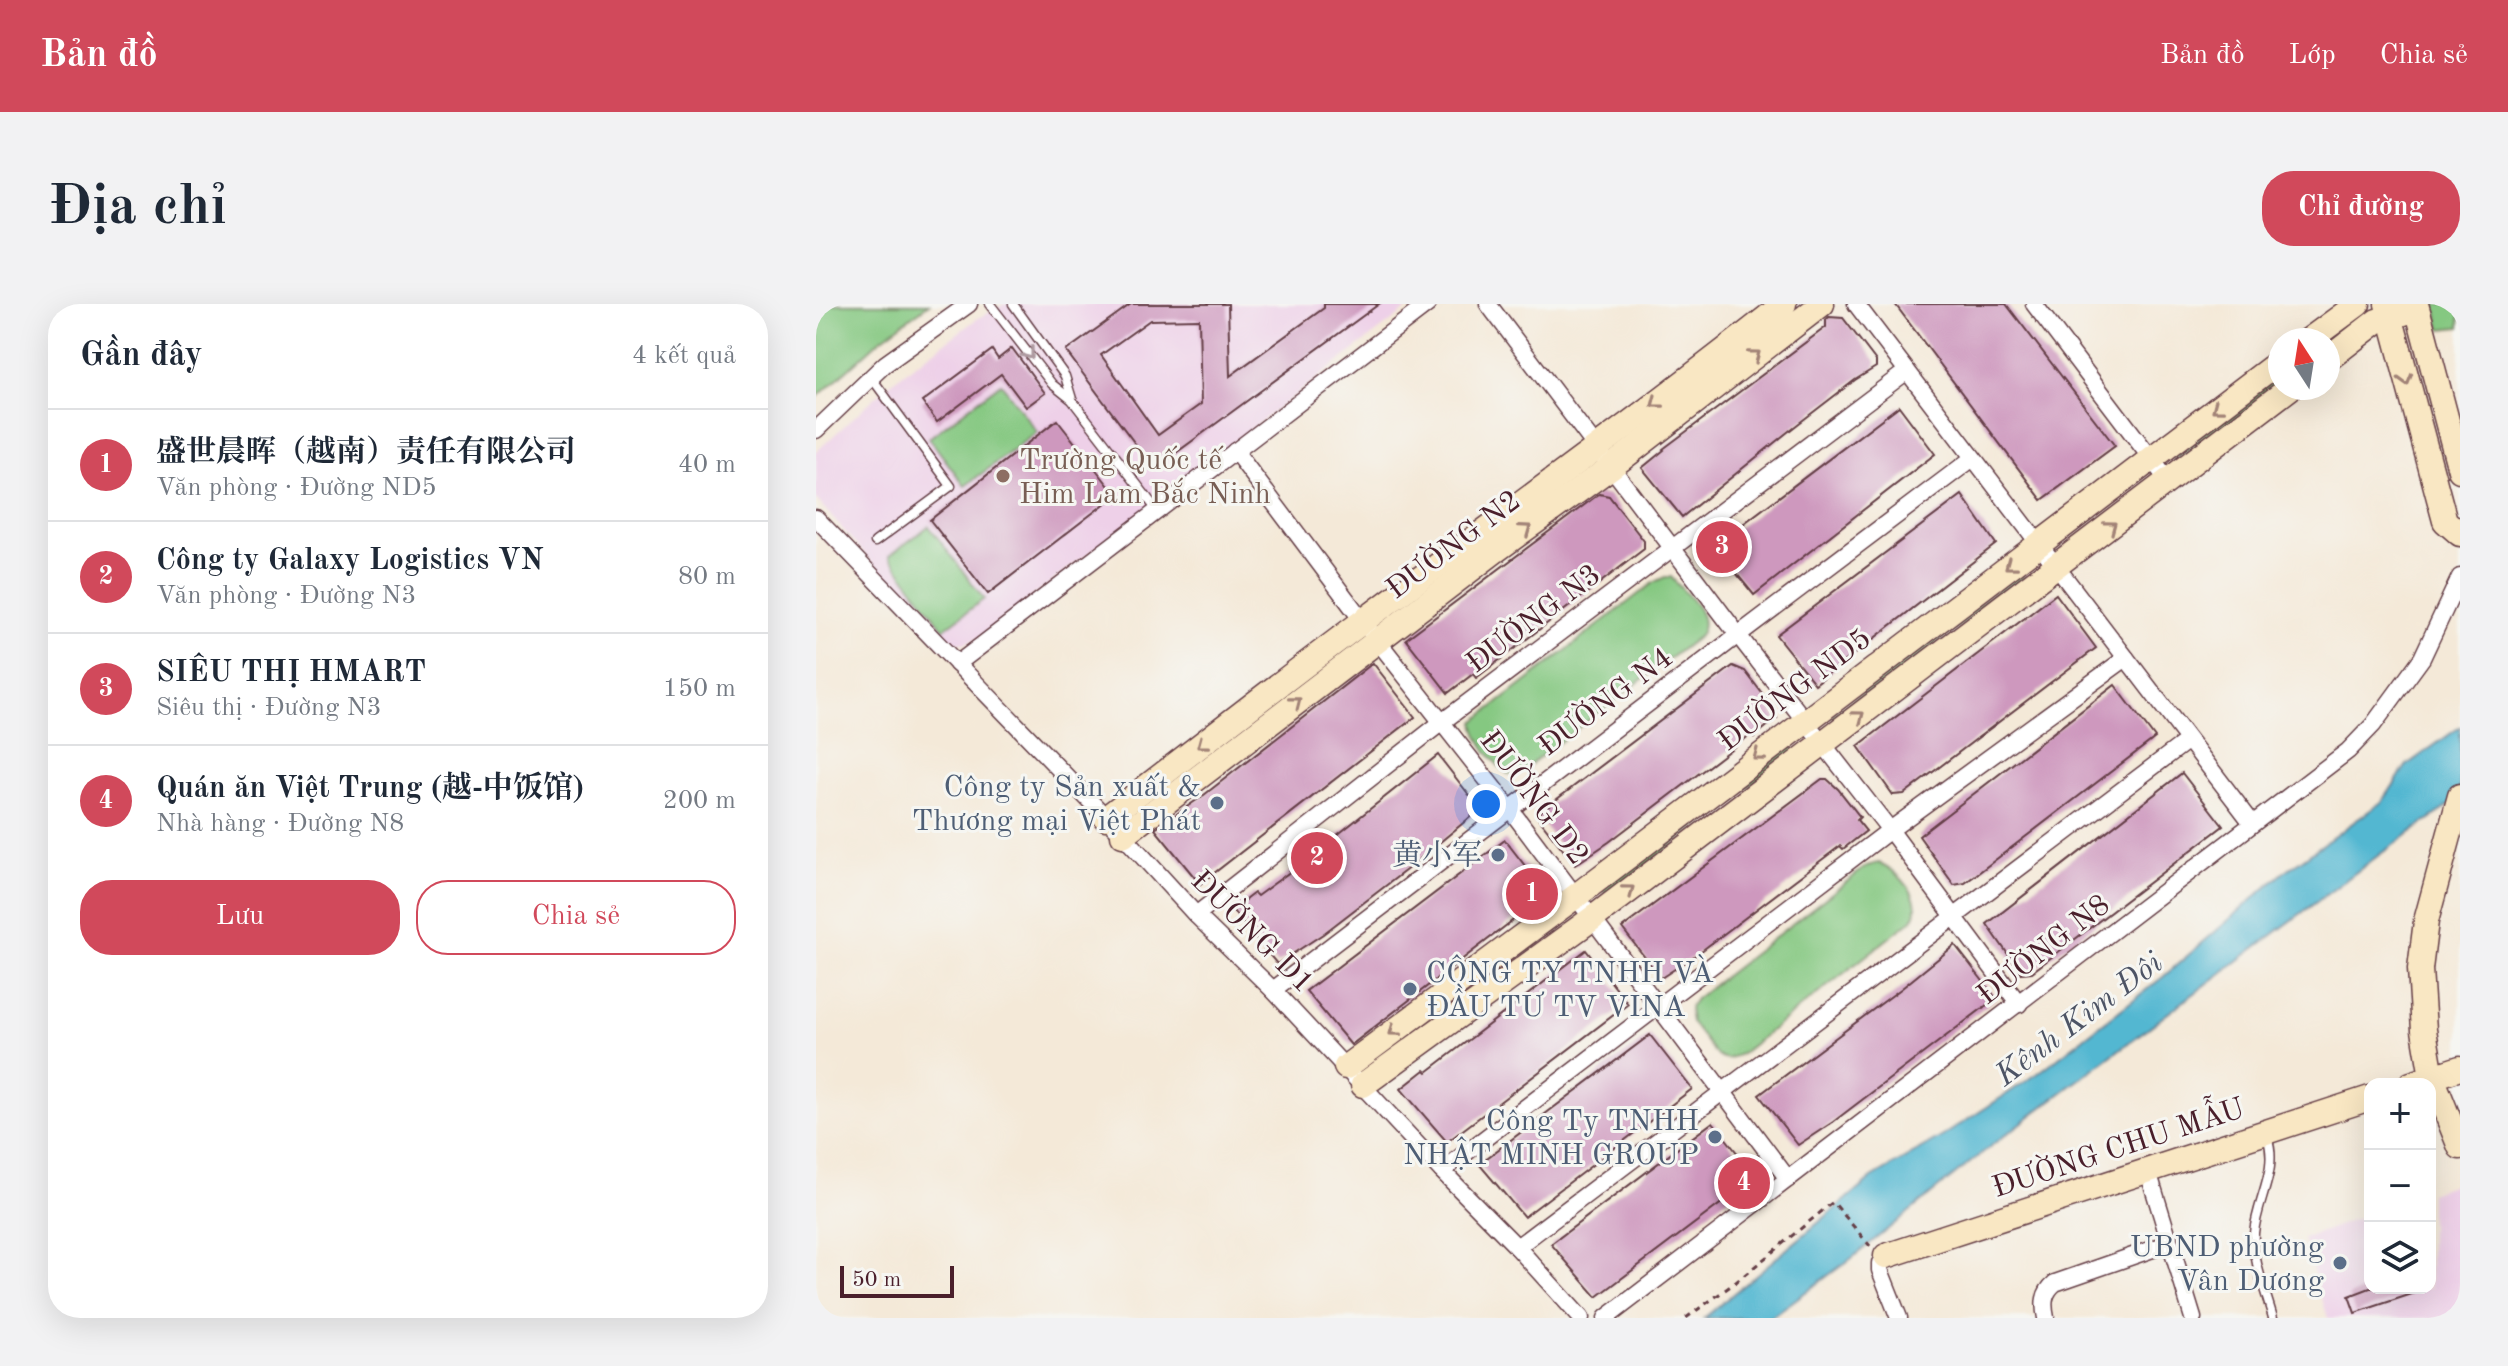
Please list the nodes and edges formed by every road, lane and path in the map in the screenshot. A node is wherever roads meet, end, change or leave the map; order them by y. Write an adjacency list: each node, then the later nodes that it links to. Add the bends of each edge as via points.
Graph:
1 (969, 304): 18 (street)
2 (990, 304): 19 (lane, one-way to 19, via 1052,384)
3 (1013, 304): 19 (lane, via 1065,376)
4 (1428, 304): 22 (street)
5 (1488, 304): 23 (street)
6 (1784, 304): 15 (street, ĐƯỜNG N2)
7 (1822, 304): 15 (street, ĐƯỜNG N2, one-way to 7)
8 (1856, 304): 17 (street)
9 (2034, 304): 25 (street)
10 (2358, 304): 13 (street)
11 (2417, 307): 12 (street); 26 (street)
12 (2388, 310): 14 (street); 30 (street, one-way to 30, via 2445,521)
13 (2325, 328)
14 (2340, 350)
15 (1719, 369): 23 (street, ĐƯỜNG N2)
16 (2268, 370): 25 (street, ĐƯỜNG ND5, one-way to 25)
17 (1907, 371): 24 (street); 33 (street, ĐƯỜNG N3)
18 (870, 376): 21 (street); 31 (lane, via 951,486)
19 (1072, 400): 28 (lane)
20 (2275, 400): 27 (street, ĐƯỜNG ND5)
21 (816, 430)
22 (1235, 451): 28 (street); 36 (street, ĐƯỜNG D2)
23 (1603, 458): 33 (street); 36 (street, ĐƯỜNG N2)
24 (1973, 458): 32 (street); 37 (street, ĐƯỜNG N4)
25 (2150, 458): 27 (street); 32 (street, ĐƯỜNG ND5)
26 (2460, 470)
27 (2169, 482): 34 (street, ĐƯỜNG ND5, one-way to 27)
28 (1156, 509): 39 (street)
29 (816, 518): 39 (street, ĐƯỜNG D1)
30 (2460, 534)
31 (875, 542)
32 (2039, 543): 34 (street); 40 (street, ĐƯỜNG ND5, one-way to 40)
33 (1673, 549): 37 (street); 41 (street, ĐƯỜNG N3)
34 (2057, 567): 38 (street); 43 (street, ĐƯỜNG ND5, one-way to 34)
35 (2460, 577): 46 (street, ĐƯỜNG N8, via 2422,658 2373,725 2348,751)
36 (1370, 630): 41 (street, ĐƯỜNG D2); 47 (street, ĐƯỜNG N2)
37 (1738, 635): 40 (street); 45 (street, ĐƯỜNG N4)
38 (2126, 658): 42 (street); 48 (street)
39 (957, 664): 47 (street, ĐƯỜNG D1)
40 (1804, 721): 43 (street); 49 (street, ĐƯỜNG ND5, one-way to 49)
41 (1442, 722): 45 (street, ĐƯỜNG D2); 50 (street, ĐƯỜNG N3)
42 (2187, 741): 46 (street); 51 (street)
43 (1822, 744): 48 (street); 52 (street, ĐƯỜNG ND5, one-way to 43)
44 (2460, 796): 58 (street, via 2426,921 2420,969)
45 (1510, 809): 49 (street, ĐƯỜNG D2); 53 (street, ĐƯỜNG N4)
46 (2252, 823): 54 (street, ĐƯỜNG N8)
47 (1114, 826): 50 (street, ĐƯỜNG D1)
48 (1890, 830): 51 (street); 55 (street)
49 (1576, 896): 52 (street, ĐƯỜNG D2); 56 (street, ĐƯỜNG ND5, one-way to 56)
50 (1196, 915): 53 (street, ĐƯỜNG D1)
51 (1953, 917): 54 (street); 61 (street)
52 (1593, 918): 55 (street, ĐƯỜNG D2); 60 (street, ĐƯỜNG ND5)
53 (1273, 990): 56 (street, ĐƯỜNG D1)
54 (2019, 1004): 68 (street, ĐƯỜNG N8)
55 (1657, 1007): 61 (street, ĐƯỜNG D2); 66 (street)
56 (1346, 1067): 60 (street, ĐƯỜNG D1)
57 (2460, 1068): 59 (street)
58 (2422, 1078)
59 (2428, 1078)
60 (1363, 1085): 66 (street, ĐƯỜNG D1)
61 (1723, 1094): 68 (street, ĐƯỜNG D2); 71 (street)
62 (2364, 1100): 64 (street, ĐƯỜNG CHU MẪU)
63 (2436, 1105): 65 (street)
64 (2266, 1132): 67 (street, ĐƯỜNG CHU MẪU); 79 (lane, via 2272,1166 2254,1245)
65 (2460, 1147)
66 (1442, 1171): 71 (street, ĐƯỜNG D1)
67 (2148, 1171): 70 (street); 72 (street, ĐƯỜNG CHU MẪU)
68 (1788, 1179): 74 (street, ĐƯỜNG N8)
69 (1860, 1237): 75 (path, via 1833,1202)
70 (2170, 1243): 77 (street, via 2055,1283 2045,1294); 78 (street)
71 (1517, 1247): 73 (street, ĐƯỜNG D1)
72 (1886, 1256): 76 (street, via 1880,1270)
73 (1581, 1318)
74 (1606, 1318)
75 (1686, 1318)
76 (1899, 1318)
77 (2046, 1318)
78 (2193, 1318)
79 (2273, 1318)

